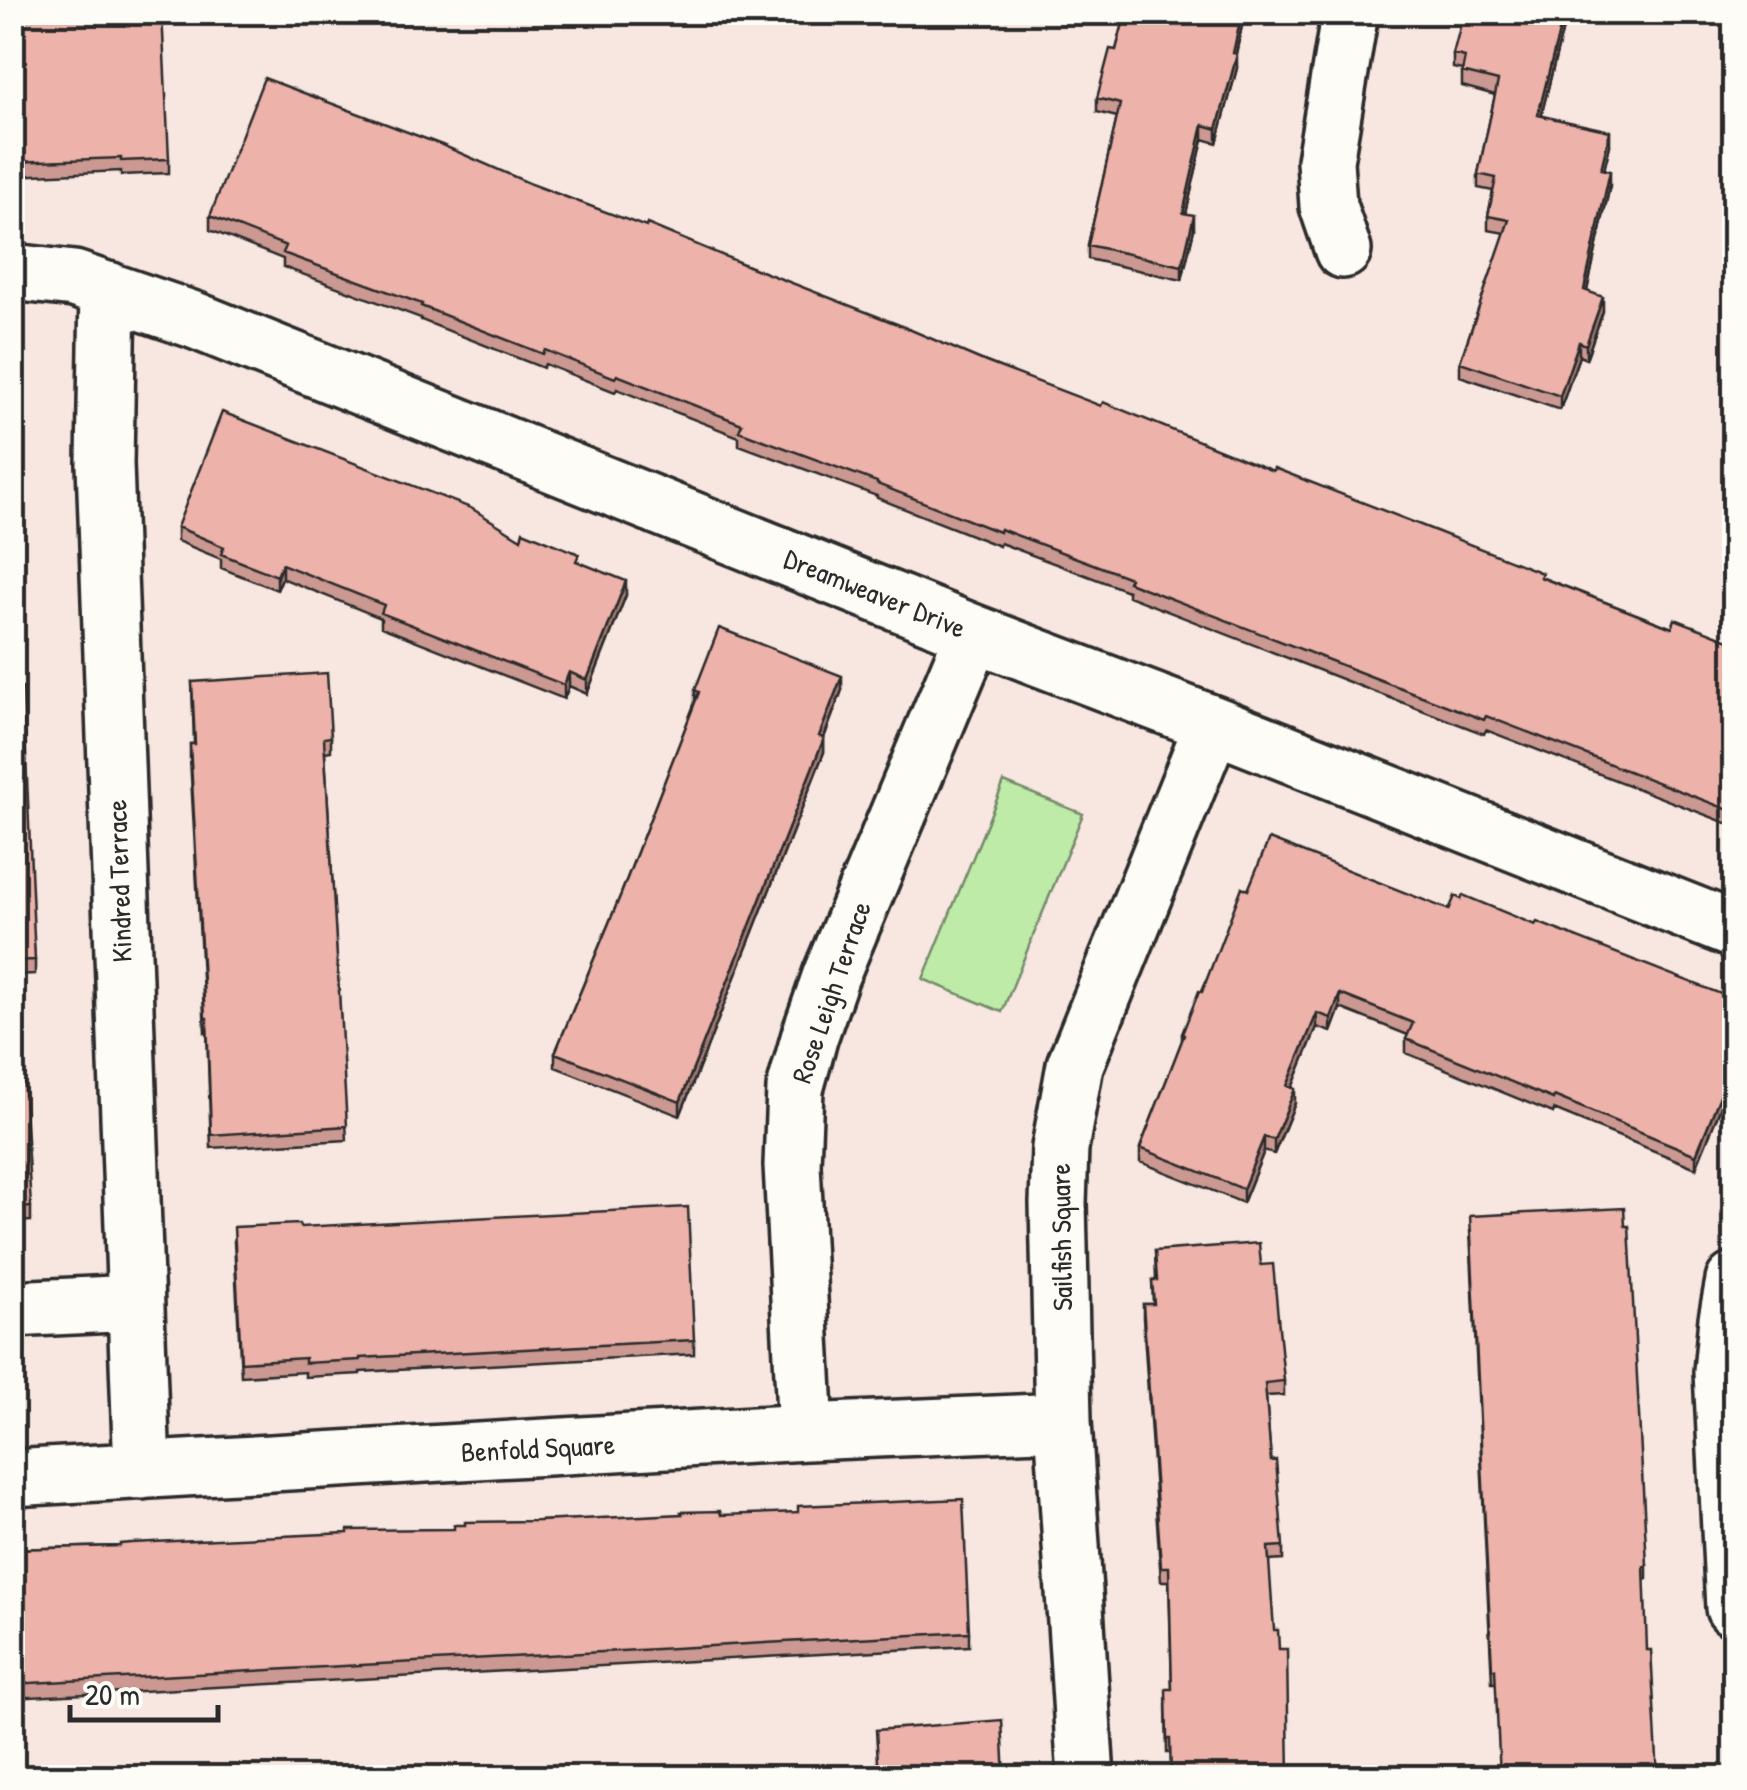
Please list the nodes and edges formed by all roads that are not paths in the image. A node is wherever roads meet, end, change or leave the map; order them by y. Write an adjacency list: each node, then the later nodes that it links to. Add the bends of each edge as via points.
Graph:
1 (1350, 12): 2 (street, via 1325,161 1328,206)
2 (1343, 250)
3 (12, 272): 4 (street, Dreamweaver Drive)
4 (108, 290): 5 (street, Dreamweaver Drive); 9 (street, Kindred Terrace, via 105,464)
5 (974, 633): 6 (street, Dreamweaver Drive); 12 (street, Rose Leigh Terrace, via 831,975 795,1089 792,1164)
6 (1213, 724): 7 (street, Dreamweaver Drive); 11 (street, Sailfish Square, via 1075,1064 1058,1203)
7 (1734, 930)
8 (1734, 1281): 15 (street, via 1722,1372)
9 (134, 1302): 10 (street); 13 (street, Kindred Terrace)
10 (12, 1309)
11 (1063, 1421): 12 (street, Benfold Square); 16 (street, Sailfish Square)
12 (806, 1432): 13 (street, Benfold Square)
13 (142, 1471): 14 (street, Benfold Square)
14 (12, 1478)
15 (1734, 1608)
16 (1086, 1778)

